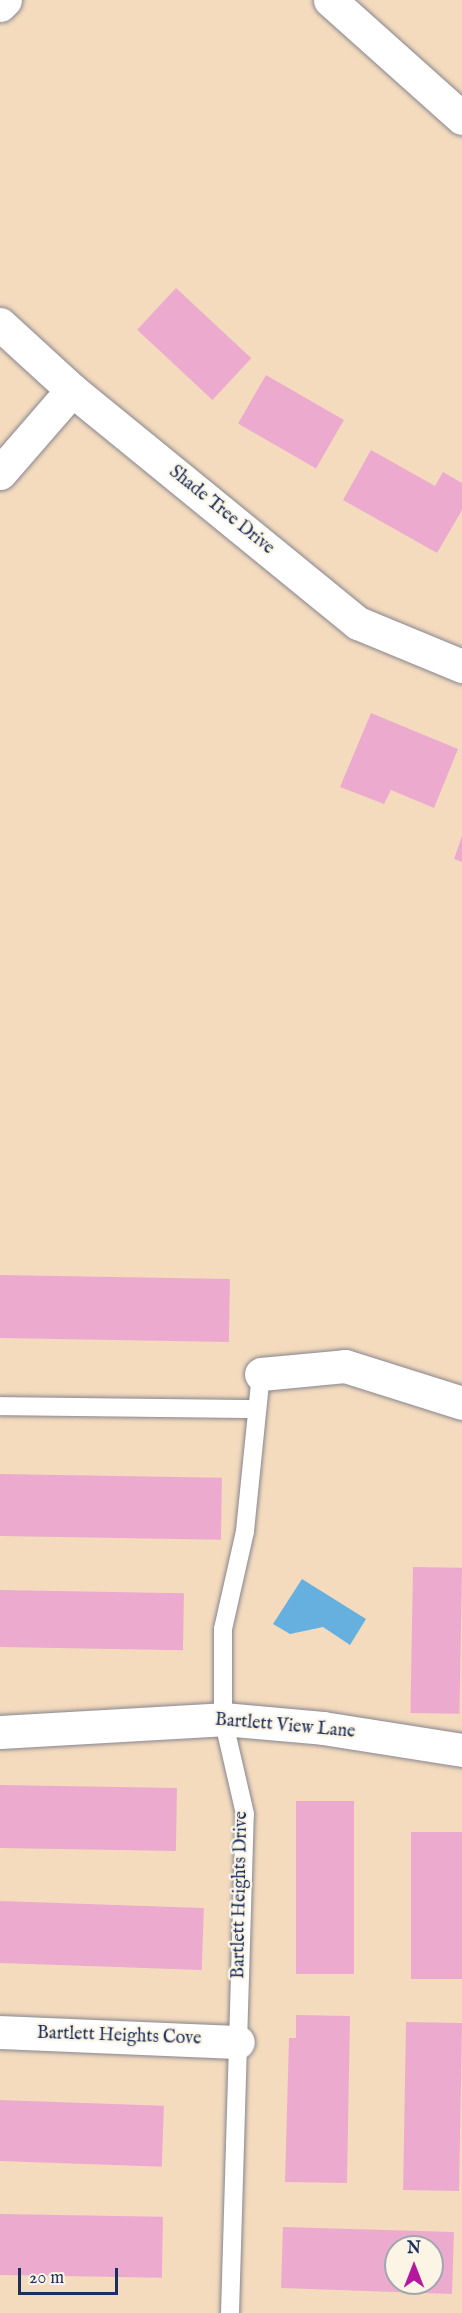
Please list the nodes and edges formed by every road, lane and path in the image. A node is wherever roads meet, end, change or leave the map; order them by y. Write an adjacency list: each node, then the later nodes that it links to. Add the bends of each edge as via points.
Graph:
1 (5, 0): 3 (street)
2 (330, 0): 4 (street)
3 (0, 5)
4 (462, 118)
5 (0, 324): 6 (street, Shade Tree Drive)
6 (72, 390): 7 (street); 8 (street, Shade Tree Drive, via 358,623)
7 (0, 472)
8 (462, 666)
9 (261, 1374): 10 (street, via 345,1366); 12 (lane, Bartlett Heights Drive)
10 (462, 1403)
11 (0, 1406): 12 (lane)
12 (257, 1409): 13 (lane, Bartlett Heights Drive, via 245,1532 223,1629)
13 (223, 1719): 14 (street, Bartlett View Lane); 15 (street, Bartlett View Lane, via 323,1728); 17 (lane, Bartlett Heights Drive, via 244,1814)
14 (0, 1732)
15 (462, 1750)
16 (0, 2032): 17 (street, Bartlett Heights Cove)
17 (238, 2042): 18 (lane, Bartlett Heights Drive)
18 (230, 2313)

